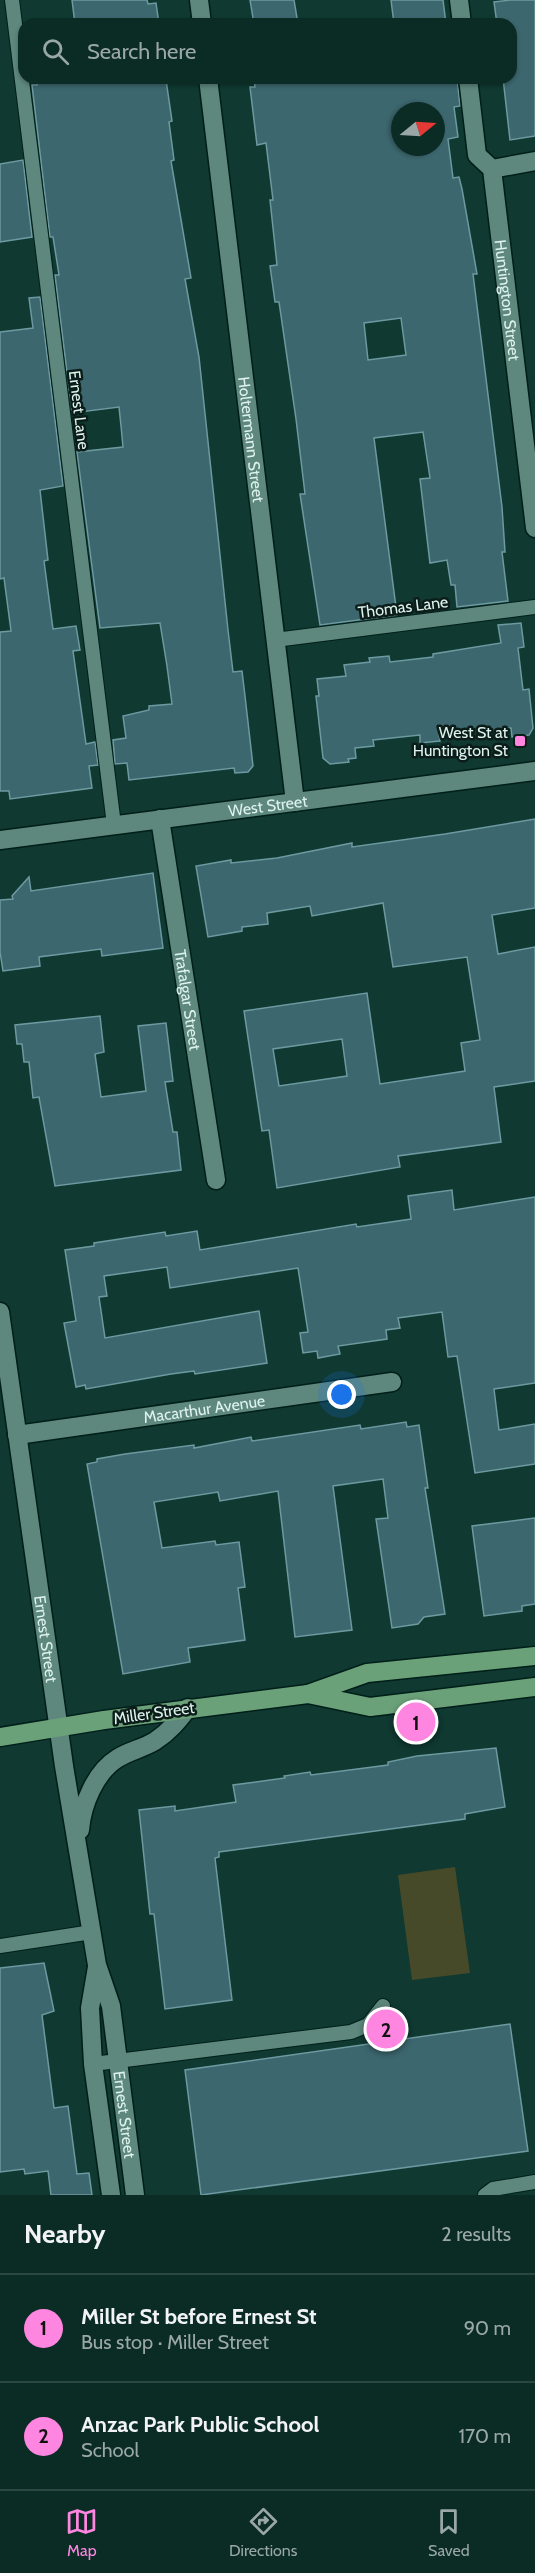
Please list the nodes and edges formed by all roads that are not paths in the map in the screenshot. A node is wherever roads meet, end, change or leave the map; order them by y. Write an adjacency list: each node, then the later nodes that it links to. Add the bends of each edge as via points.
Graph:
1 (12, 0): 6 (lane, Ernest Lane)
2 (199, 0): 4 (street)
3 (459, 0): 5 (street)
4 (201, 18)
5 (461, 18)
6 (18, 49)
7 (22, 84): 18 (lane, Ernest Lane)
8 (209, 84): 14 (street, Holtermann Street)
9 (469, 84): 11 (street, Huntington Street, via 477,155)
10 (535, 161): 11 (street)
11 (492, 169): 12 (street, Huntington Street)
12 (535, 528)
13 (535, 607): 14 (lane, Thomas Lane)
14 (275, 640): 16 (street, Holtermann Street)
15 (535, 771): 16 (street, West Street)
16 (295, 802): 17 (street, West Street)
17 (160, 819): 18 (street, West Street); 20 (street, Trafalgar Street)
18 (114, 825): 19 (street, West Street)
19 (0, 840)
20 (216, 1180)
21 (0, 1312): 23 (street, Ernest Street)
22 (392, 1382): 23 (street, Macarthur Avenue)
23 (17, 1435): 28 (street, Ernest Street)
24 (535, 1656): 26 (main road, Miller Street, via 367,1673)
25 (535, 1688): 26 (main road, Miller Street, via 370,1707)
26 (308, 1694): 27 (main road, Miller Street)
27 (188, 1708): 28 (main road, Miller Street); 30 (street, via 173,1728 105,1770 85,1805)
28 (60, 1728): 29 (main road, Miller Street); 30 (street, Ernest Street)
29 (0, 1737)
30 (78, 1846): 31 (street, Ernest Street)
31 (92, 1932): 32 (lane); 33 (street, Ernest Street)
32 (0, 1946)
33 (97, 1965): 35 (street, Ernest Street, via 111,2006); 36 (street, Ernest Street, via 90,2008)
34 (383, 2006): 35 (lane, via 368,2025 351,2032)
35 (118, 2061): 36 (lane); 39 (street, Ernest Street)
36 (93, 2064): 38 (street, Ernest Street)
37 (535, 2182): 40 (lane, via 493,2189)
38 (111, 2195)
39 (135, 2195)
40 (485, 2195)

